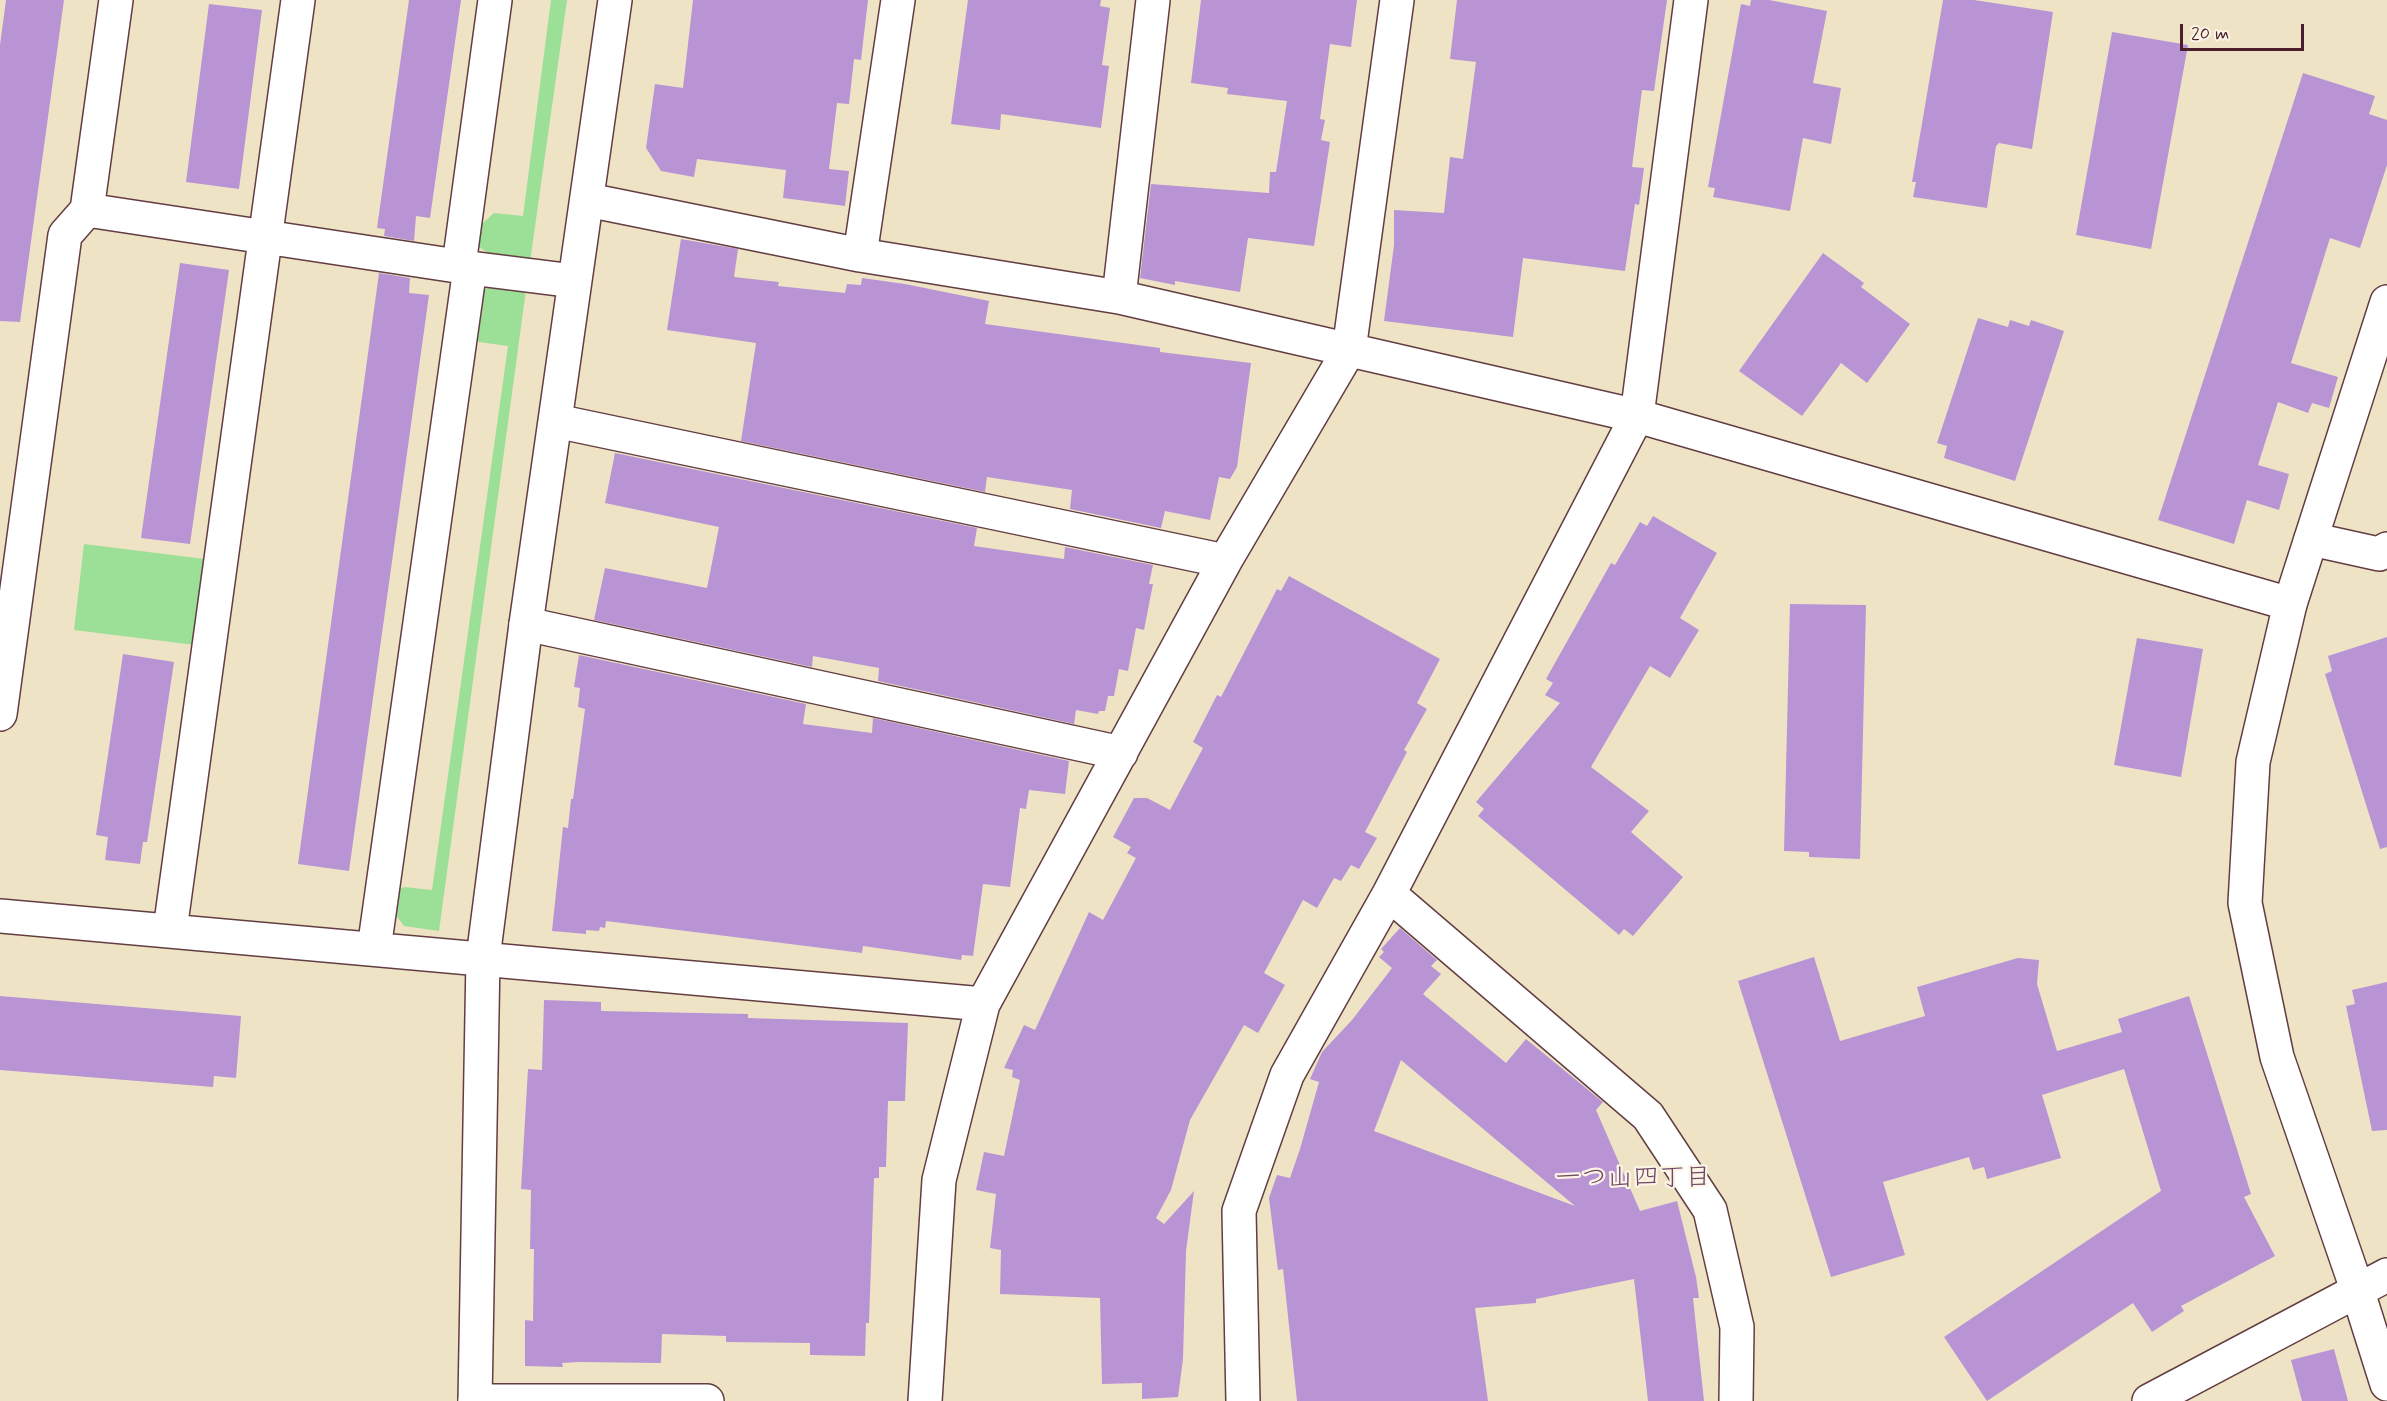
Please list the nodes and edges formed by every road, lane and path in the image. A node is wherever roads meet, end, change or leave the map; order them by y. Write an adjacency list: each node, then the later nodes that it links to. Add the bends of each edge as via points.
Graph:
1 (116, 0): 10 (street)
2 (298, 0): 11 (street)
3 (495, 0): 13 (street)
4 (615, 0): 9 (street)
5 (898, 0): 12 (street)
6 (1153, 0): 15 (street)
7 (1397, 0): 17 (street)
8 (1691, 0): 18 (street)
9 (588, 200): 12 (street); 14 (street)
10 (87, 210): 11 (street); 25 (street, via 65,236)
11 (264, 236): 13 (street); 29 (street)
12 (860, 255): 15 (street)
13 (464, 266): 14 (street); 30 (street)
14 (574, 281): 19 (street)
15 (1119, 297): 17 (street)
16 (2387, 302): 20 (street)
17 (1349, 350): 18 (street); 22 (street)
18 (1637, 416): 23 (street); 27 (street)
19 (556, 421): 22 (street); 24 (street)
20 (2312, 539): 21 (street, via 2379,554); 23 (street)
21 (2387, 549)
22 (1225, 561): 26 (street)
23 (2290, 604): 34 (street, via 2253,762 2245,903 2277,1057)
24 (526, 624): 26 (street); 31 (street)
25 (0, 714)
26 (1121, 753): 32 (street)
27 (1389, 894): 39 (street, via 1287,1075 1239,1211); 40 (street, via 1648,1116 1710,1210 1737,1327)
28 (0, 916): 29 (street)
29 (170, 930): 30 (street)
30 (374, 949): 31 (street)
31 (483, 958): 32 (street); 36 (street)
32 (983, 1004): 38 (street, via 939,1180)
33 (2387, 1275): 34 (street)
34 (2357, 1289): 35 (street); 41 (street)
35 (2387, 1384)
36 (475, 1401): 37 (street)
37 (707, 1401)
38 (925, 1401)
39 (1243, 1401)
40 (1736, 1401)
41 (2149, 1401)

